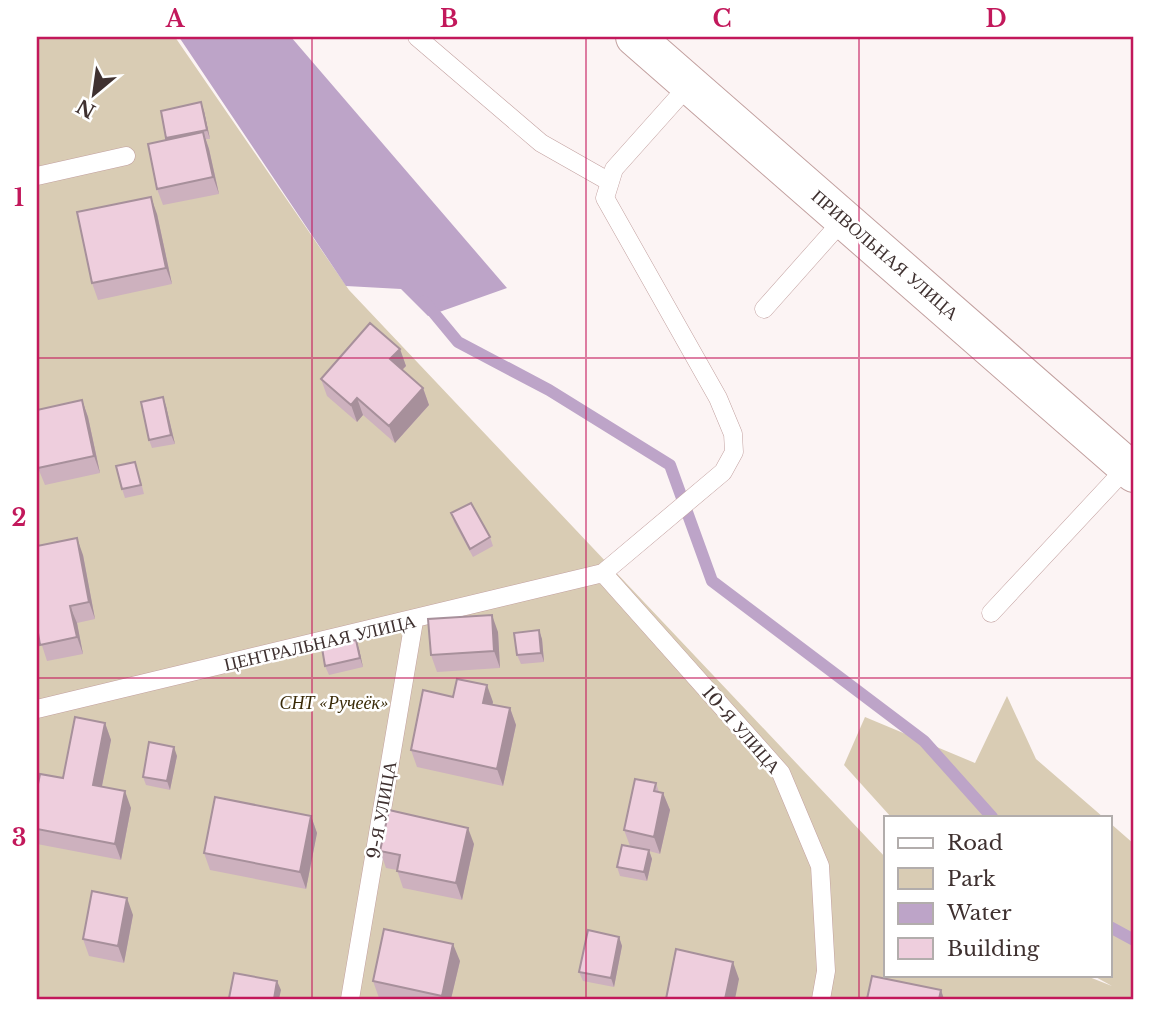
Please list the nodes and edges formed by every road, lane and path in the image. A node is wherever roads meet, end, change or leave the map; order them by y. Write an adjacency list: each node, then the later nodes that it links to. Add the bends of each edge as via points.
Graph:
1 (418, 37): 6 (lane, via 541,144)
2 (635, 37): 3 (street, ПРИВОЛЬНАЯ УЛИЦА)
3 (689, 85): 6 (lane); 7 (street, ПРИВОЛЬНАЯ УЛИЦА)
4 (126, 156): 5 (lane)
5 (37, 176)
6 (608, 181): 10 (lane, via 605,198 718,398 733,434 734,452 723,472)
7 (844, 219): 8 (lane); 9 (street, ПРИВОЛЬНАЯ УЛИЦА)
8 (764, 309)
9 (1130, 470): 11 (lane)
10 (603, 573): 12 (lane, ЦЕНТРАЛЬНАЯ УЛИЦА); 15 (lane, 10-Я УЛИЦА, via 781,774 820,866 826,971)
11 (991, 613)
12 (414, 621): 13 (lane, ЦЕНТРАЛЬНАЯ УЛИЦА); 14 (lane, 9-Я УЛИЦА)
13 (37, 709)
14 (350, 999)
15 (821, 999)

